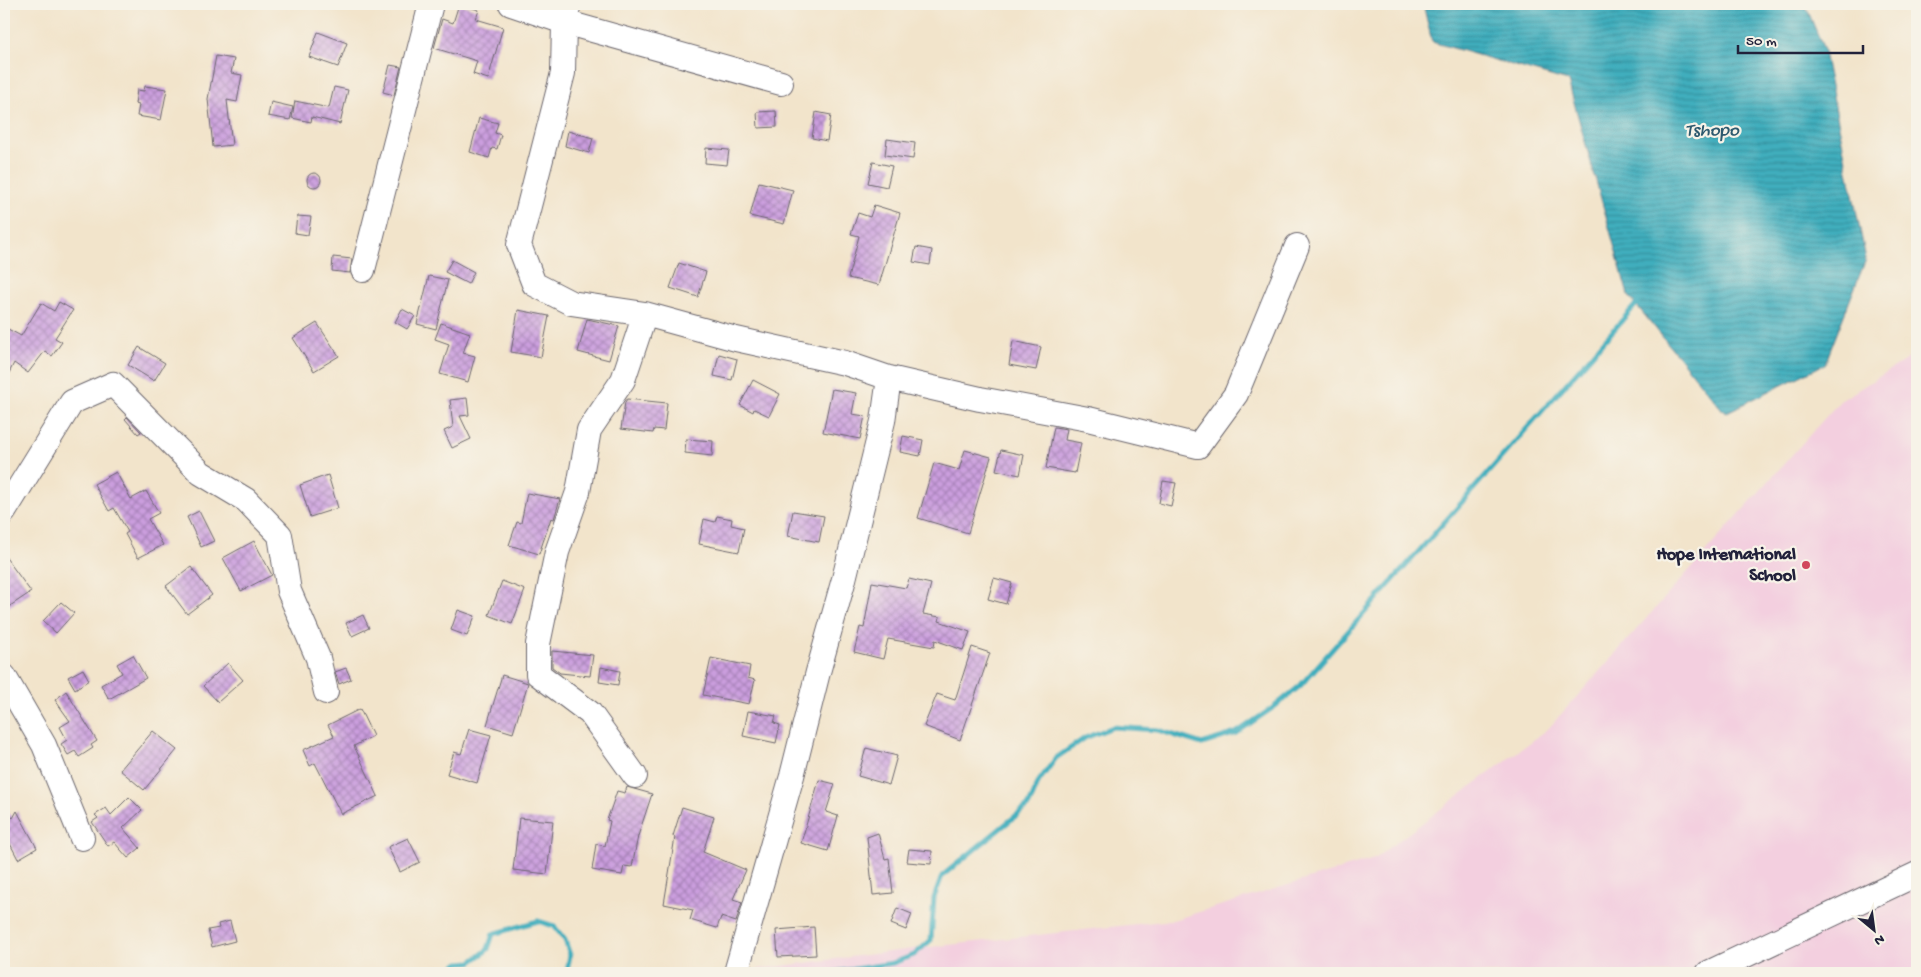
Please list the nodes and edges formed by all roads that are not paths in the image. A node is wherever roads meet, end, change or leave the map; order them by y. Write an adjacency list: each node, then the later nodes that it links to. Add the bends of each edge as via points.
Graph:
1 (431, 4): 6 (street)
2 (510, 4): 3 (street)
3 (567, 13): 4 (street); 7 (street, via 562,73 519,245 534,284 571,303)
4 (781, 83)
5 (1297, 246): 8 (street, via 1236,394 1198,446 1088,419 980,400)
6 (363, 270)
7 (644, 314): 8 (street, via 845,363); 12 (street, via 623,380 589,430 578,492 557,552 538,644 538,674 590,713)
8 (889, 378): 15 (street, via 883,421 847,569)
9 (4, 512): 11 (street, via 72,402 113,384 201,473 246,500 280,534 289,591 318,658)
10 (4, 676): 13 (street, via 44,745)
11 (326, 692)
12 (635, 776)
13 (82, 838)
14 (1917, 874): 16 (street)
15 (737, 973)
16 (1708, 973)

